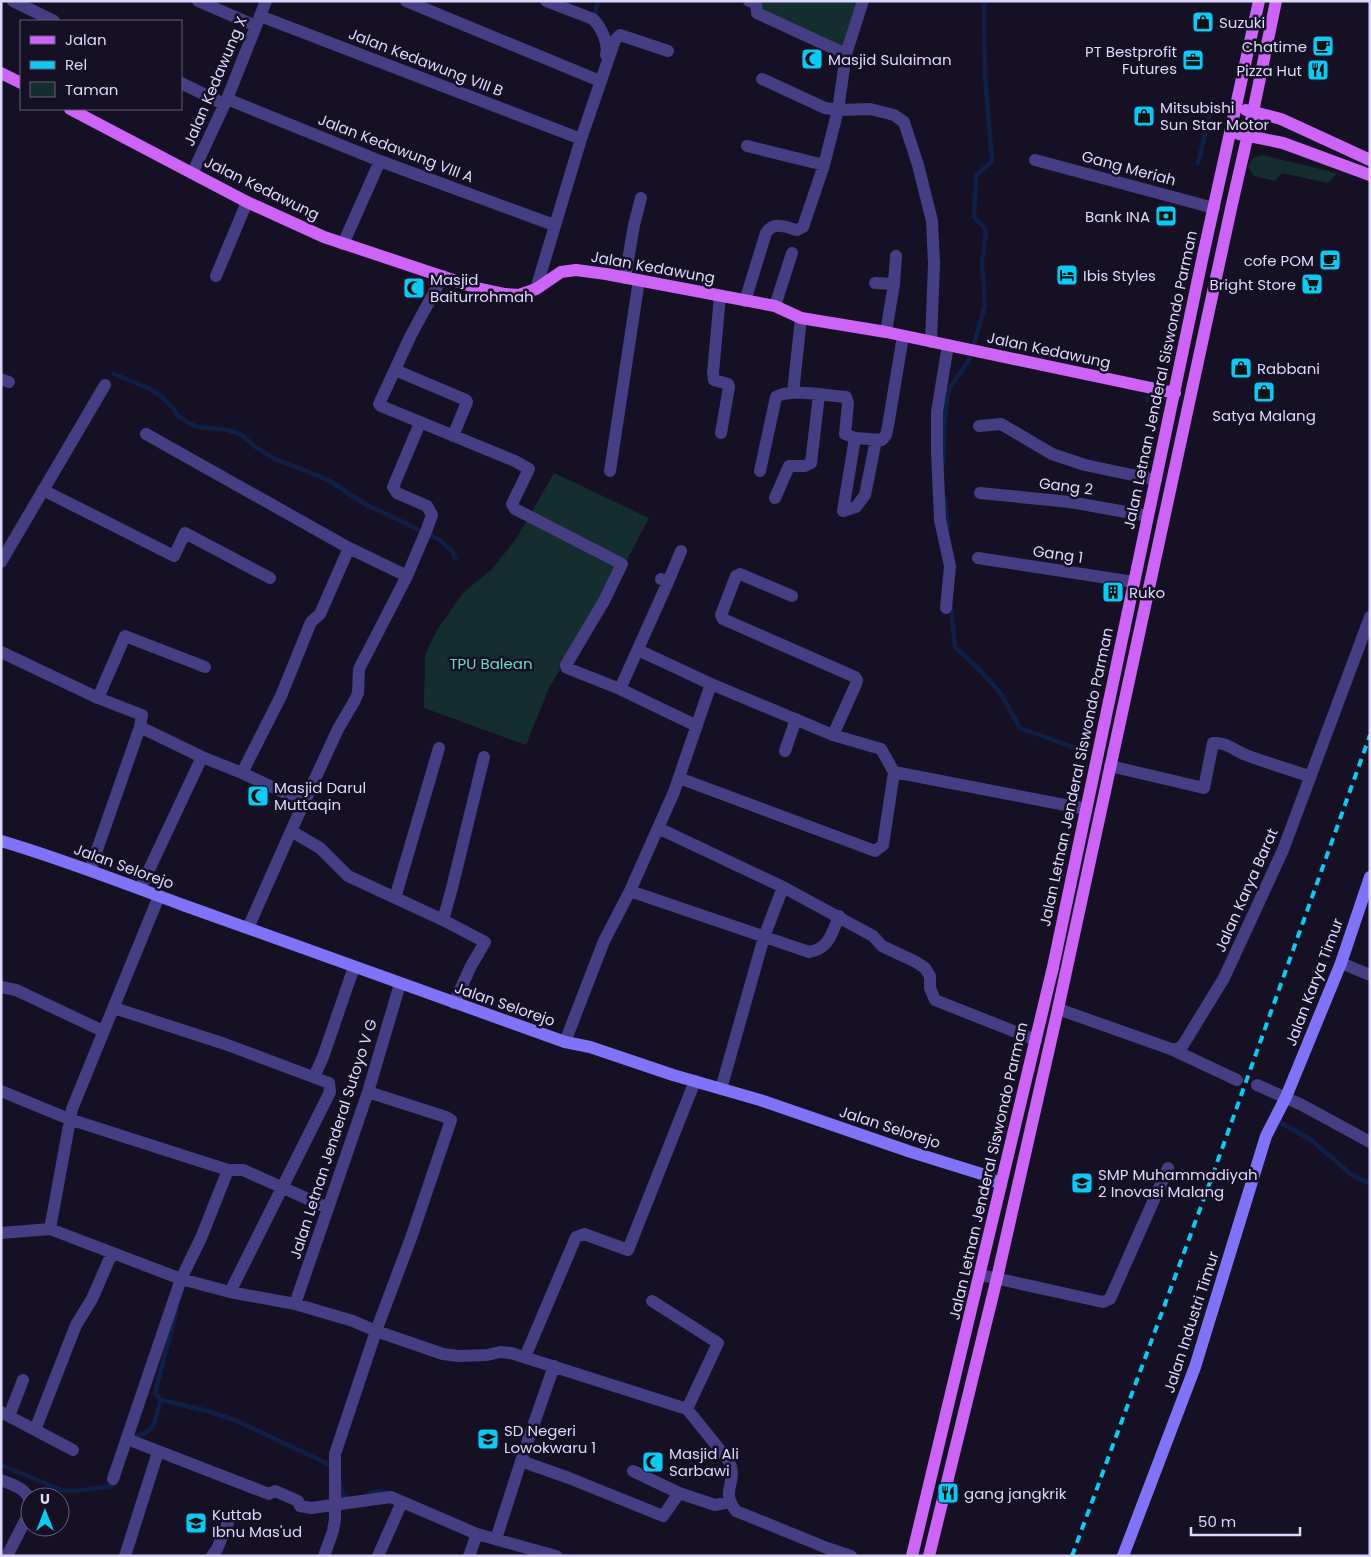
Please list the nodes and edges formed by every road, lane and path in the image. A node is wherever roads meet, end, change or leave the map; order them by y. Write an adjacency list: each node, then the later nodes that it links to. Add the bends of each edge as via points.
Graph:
1 (12, 1): 10 (street)
2 (198, 1): 11 (street, Jalan Kedawung VIII B)
3 (266, 1): 11 (street, Jalan Kedawung X)
4 (406, 1): 15 (street)
5 (546, 1): 15 (street, via 596,21 607,51)
6 (749, 1): 13 (street, via 756,3 757,14)
7 (863, 1): 13 (street)
8 (1259, 1): 20 (main road, Jalan Letnan Jenderal Siswondo Parman)
9 (1276, 1): 23 (main road, Jalan Letnan Jenderal Siswondo Parman)
10 (52, 20)
11 (258, 21): 19 (street, Jalan Kedawung X); 26 (street, Jalan Kedawung VIII B)
12 (668, 51): 15 (street, via 620,35 614,40)
13 (846, 54): 22 (street)
14 (1, 73): 17 (main road)
15 (601, 79): 26 (street)
16 (762, 79): 22 (street, via 825,108)
17 (20, 82)
18 (182, 83): 19 (street, Jalan Kedawung VIII A)
19 (226, 101): 30 (street, Jalan Kedawung VIII A); 32 (street, Jalan Kedawung X)
20 (1236, 108): 23 (main road); 24 (main road, Jalan Letnan Jenderal Siswondo Parman)
21 (72, 110): 32 (main road, Jalan Kedawung)
22 (838, 110): 31 (street); 54 (street, via 870,109 894,114 904,122 932,221)
23 (1253, 112): 25 (main road, Jalan Letnan Jenderal Siswondo Parman); 29 (main road, via 1285,120)
24 (1232, 132): 25 (main road); 36 (main road, Jalan Letnan Jenderal Siswondo Parman)
25 (1248, 136): 33 (main road, via 1283,143); 99 (main road, Jalan Letnan Jenderal Siswondo Parman)
26 (581, 139): 37 (street)
27 (747, 146): 31 (street)
28 (1035, 160): 36 (street, Gang Meriah)
29 (1370, 160)
30 (380, 161): 37 (street, Jalan Kedawung VIII A); 38 (street)
31 (824, 165): 49 (street, via 801,229 772,226 766,233)
32 (193, 172): 35 (main road, Jalan Kedawung)
33 (1370, 176)
34 (642, 198): 43 (street)
35 (247, 202): 38 (main road, Jalan Kedawung); 41 (street)
36 (1214, 208): 59 (main road, Jalan Letnan Jenderal Siswondo Parman)
37 (554, 225): 47 (street)
38 (343, 244): 42 (main road, Jalan Kedawung)
39 (792, 253): 50 (street)
40 (896, 256): 46 (street)
41 (216, 276)
42 (443, 276): 47 (main road, Jalan Kedawung, via 505,294 519,295); 56 (street)
43 (625, 278): 44 (main road, Jalan Kedawung); 47 (main road, Jalan Kedawung, via 568,270)
44 (639, 280): 48 (main road, Jalan Kedawung); 69 (street)
45 (875, 283): 46 (street)
46 (894, 284): 52 (street)
47 (536, 289)
48 (720, 296): 49 (main road, Jalan Kedawung); 63 (street, via 713,373 714,380 729,387)
49 (745, 301): 50 (main road, Jalan Kedawung)
50 (775, 306): 51 (main road, Jalan Kedawung)
51 (801, 318): 52 (main road, Jalan Kedawung); 58 (street)
52 (886, 332): 53 (main road, Jalan Kedawung)
53 (903, 336): 54 (main road, Jalan Kedawung); 67 (street, via 886,435 882,440)
54 (931, 342): 55 (main road, Jalan Kedawung)
55 (948, 345): 59 (main road, Jalan Kedawung); 83 (street, via 937,412 936,444 940,520 950,566)
56 (395, 370): 61 (street, via 379,404); 65 (street, via 466,400)
57 (105, 385): 71 (street)
58 (793, 393): 60 (street); 68 (street, via 776,397)
59 (1174, 393): 70 (main road, Jalan Letnan Jenderal Siswondo Parman)
60 (819, 395): 66 (street, via 848,399 845,434); 73 (street, via 810,463 789,466)
61 (420, 423): 65 (street); 79 (street, via 393,487 397,493 427,506 432,515)
62 (979, 426): 70 (street, via 1001,424 1052,454 1085,465)
63 (721, 433)
64 (146, 434): 75 (street)
65 (454, 436): 89 (street, via 530,469 512,504 516,509 622,564 566,665)
66 (855, 438): 67 (street); 67 (street, via 843,511 856,507 865,495)
67 (876, 440)
68 (760, 471)
69 (610, 472)
70 (1156, 480): 74 (main road, Jalan Letnan Jenderal Siswondo Parman)
71 (42, 490): 78 (street); 80 (street, via 174,556 185,533)
72 (980, 493): 74 (street, Gang 2, via 1070,502)
73 (775, 498)
74 (1148, 516): 81 (main road, Jalan Letnan Jenderal Siswondo Parman)
75 (349, 548): 79 (street); 101 (street, via 320,614 311,622 281,696)
76 (681, 550): 85 (street, via 664,580)
77 (978, 558): 81 (street, Gang 1)
78 (1, 562)
79 (407, 576): 104 (street, via 359,669 358,693)
80 (270, 578)
81 (1134, 582): 105 (main road, Jalan Letnan Jenderal Siswondo Parman)
82 (792, 596): 94 (street, via 740,574 736,576 721,615 723,619 855,677 856,684)
83 (946, 608)
84 (1370, 616): 102 (street, Jalan Karya Barat)
85 (638, 650): 88 (street); 89 (street)
86 (1, 652): 90 (street)
87 (205, 667): 90 (street, via 124,636)
88 (711, 684): 91 (street); 92 (street)
89 (620, 690): 92 (street)
90 (98, 698): 93 (street, via 140,713)
91 (796, 719): 94 (street); 96 (street)
92 (697, 726): 103 (street)
93 (140, 727): 97 (street); 109 (street)
94 (833, 735): 100 (street, via 881,749)
95 (438, 748): 115 (street)
96 (785, 751)
97 (202, 757): 101 (street); 112 (street)
98 (484, 757): 117 (street)
99 (1110, 766): 102 (street, via 1204,788 1215,742); 127 (main road, Jalan Letnan Jenderal Siswondo Parman)
100 (894, 772): 103 (street, via 886,834 883,845 875,851); 105 (street)
101 (242, 773): 104 (street)
102 (1309, 776): 131 (street, Jalan Karya Barat, via 1284,850 1224,978 1183,1045)
103 (679, 778): 106 (street)
104 (305, 802): 107 (street)
105 (1086, 809): 129 (main road, Jalan Letnan Jenderal Siswondo Parman)
106 (658, 828): 111 (street); 113 (street)
107 (291, 831): 115 (street, via 320,848 348,876); 118 (street)
108 (1, 841): 109 (street, Jalan Selorejo)
109 (90, 870): 112 (street, Jalan Selorejo)
110 (1370, 878): 120 (street, Jalan Karya Timur)
111 (783, 887): 116 (street); 119 (street)
112 (140, 889): 114 (street, Jalan Selorejo)
113 (630, 891): 119 (street); 130 (street, via 604,940)
114 (159, 896): 118 (street, Jalan Selorejo); 126 (street)
115 (395, 898): 117 (street)
116 (839, 916): 119 (street, via 830,938 817,951 809,952); 129 (street, via 882,946 925,968 935,1000)
117 (443, 920): 125 (street, via 486,942)
118 (248, 928): 121 (street, Jalan Selorejo)
119 (764, 937): 136 (street)
120 (1341, 963): 122 (street); 139 (street, Jalan Karya Timur)
121 (354, 967): 123 (street, Jalan Selorejo); 132 (street)
122 (1370, 975)
123 (400, 984): 125 (street, Jalan Selorejo); 138 (street, Jalan Letnan Jenderal Sutoyo V G)
124 (1, 986): 128 (street)
125 (454, 1003): 130 (street, Jalan Selorejo)
126 (114, 1008): 128 (street); 132 (street)
127 (1058, 1008): 131 (street); 151 (main road, Jalan Letnan Jenderal Siswondo Parman)
128 (103, 1031): 140 (street)
129 (1036, 1040): 144 (main road, Jalan Letnan Jenderal Siswondo Parman)
130 (564, 1042): 134 (street, Jalan Selorejo, via 590,1047)
131 (1171, 1049): 133 (street)
132 (314, 1077): 145 (street, via 329,1083 330,1092)
133 (1237, 1080)
134 (695, 1081): 136 (street, Jalan Selorejo); 159 (street, via 628,1250 584,1234 578,1235)
135 (1257, 1085): 139 (street)
136 (721, 1089): 144 (street, Jalan Selorejo, via 985,1175)
137 (1, 1091): 140 (street)
138 (368, 1092): 146 (street, Jalan Letnan Jenderal Sutoyo V G); 156 (street, via 451,1120)
139 (1286, 1097): 141 (street); 191 (street, Jalan Industri Timur, via 1270,1127 1196,1367)
140 (70, 1118): 143 (street); 147 (street)
141 (1370, 1142)
142 (1168, 1168): 151 (street, via 1110,1299 1103,1302)
143 (228, 1170): 145 (street, via 243,1170); 152 (street)
144 (1001, 1185): 150 (main road, Jalan Letnan Jenderal Siswondo Parman)
145 (281, 1187): 146 (street); 153 (street)
146 (328, 1208): 155 (street, Jalan Letnan Jenderal Sutoyo V G)
147 (50, 1229): 148 (street); 149 (street)
148 (1, 1233)
149 (112, 1253): 152 (street); 164 (street, via 92,1299 76,1324)
150 (980, 1275): 151 (street); 157 (main road, Jalan Letnan Jenderal Siswondo Parman)
151 (997, 1278): 158 (main road, Jalan Letnan Jenderal Siswondo Parman)
152 (181, 1279): 153 (street); 165 (street, via 143,1388)
153 (230, 1292): 155 (street)
154 (652, 1301): 162 (street, via 718,1343)
155 (294, 1304): 156 (street, via 354,1321)
156 (376, 1331): 159 (street, via 443,1354 472,1356 500,1352); 176 (street, via 335,1454)
157 (964, 1340): 158 (main road); 189 (main road, Jalan Letnan Jenderal Siswondo Parman)
158 (980, 1344): 190 (main road, Jalan Letnan Jenderal Siswondo Parman)
159 (525, 1357): 160 (street)
160 (554, 1366): 162 (street); 168 (street)
161 (23, 1380): 163 (street)
162 (687, 1409): 175 (street, via 730,1461 733,1468 728,1496)
163 (5, 1414): 164 (street)
164 (35, 1430): 166 (street)
165 (131, 1440): 167 (street); 170 (street)
166 (73, 1450)
167 (158, 1452): 176 (street, via 269,1494 275,1491 298,1501 300,1506 311,1508); 182 (street)
168 (521, 1461): 173 (street, via 663,1516); 180 (street)
169 (633, 1471): 173 (street)
170 (112, 1479)
171 (1, 1480): 172 (street)
172 (20, 1489)
173 (679, 1493): 175 (street, via 715,1505)
174 (402, 1502): 176 (street, via 391,1497); 179 (street); 185 (street)
175 (730, 1502): 188 (street, via 736,1511)
176 (334, 1504): 184 (street, via 333,1532)
177 (230, 1518): 183 (street)
178 (20, 1531): 181 (street)
179 (476, 1534): 180 (street); 186 (street)
180 (497, 1535): 187 (street)
181 (7, 1556)
182 (125, 1556)
183 (212, 1556)
184 (324, 1556)
185 (378, 1556)
186 (469, 1556)
187 (556, 1556)
188 (851, 1556)
189 (912, 1556)
190 (929, 1556)
191 (1122, 1556)

